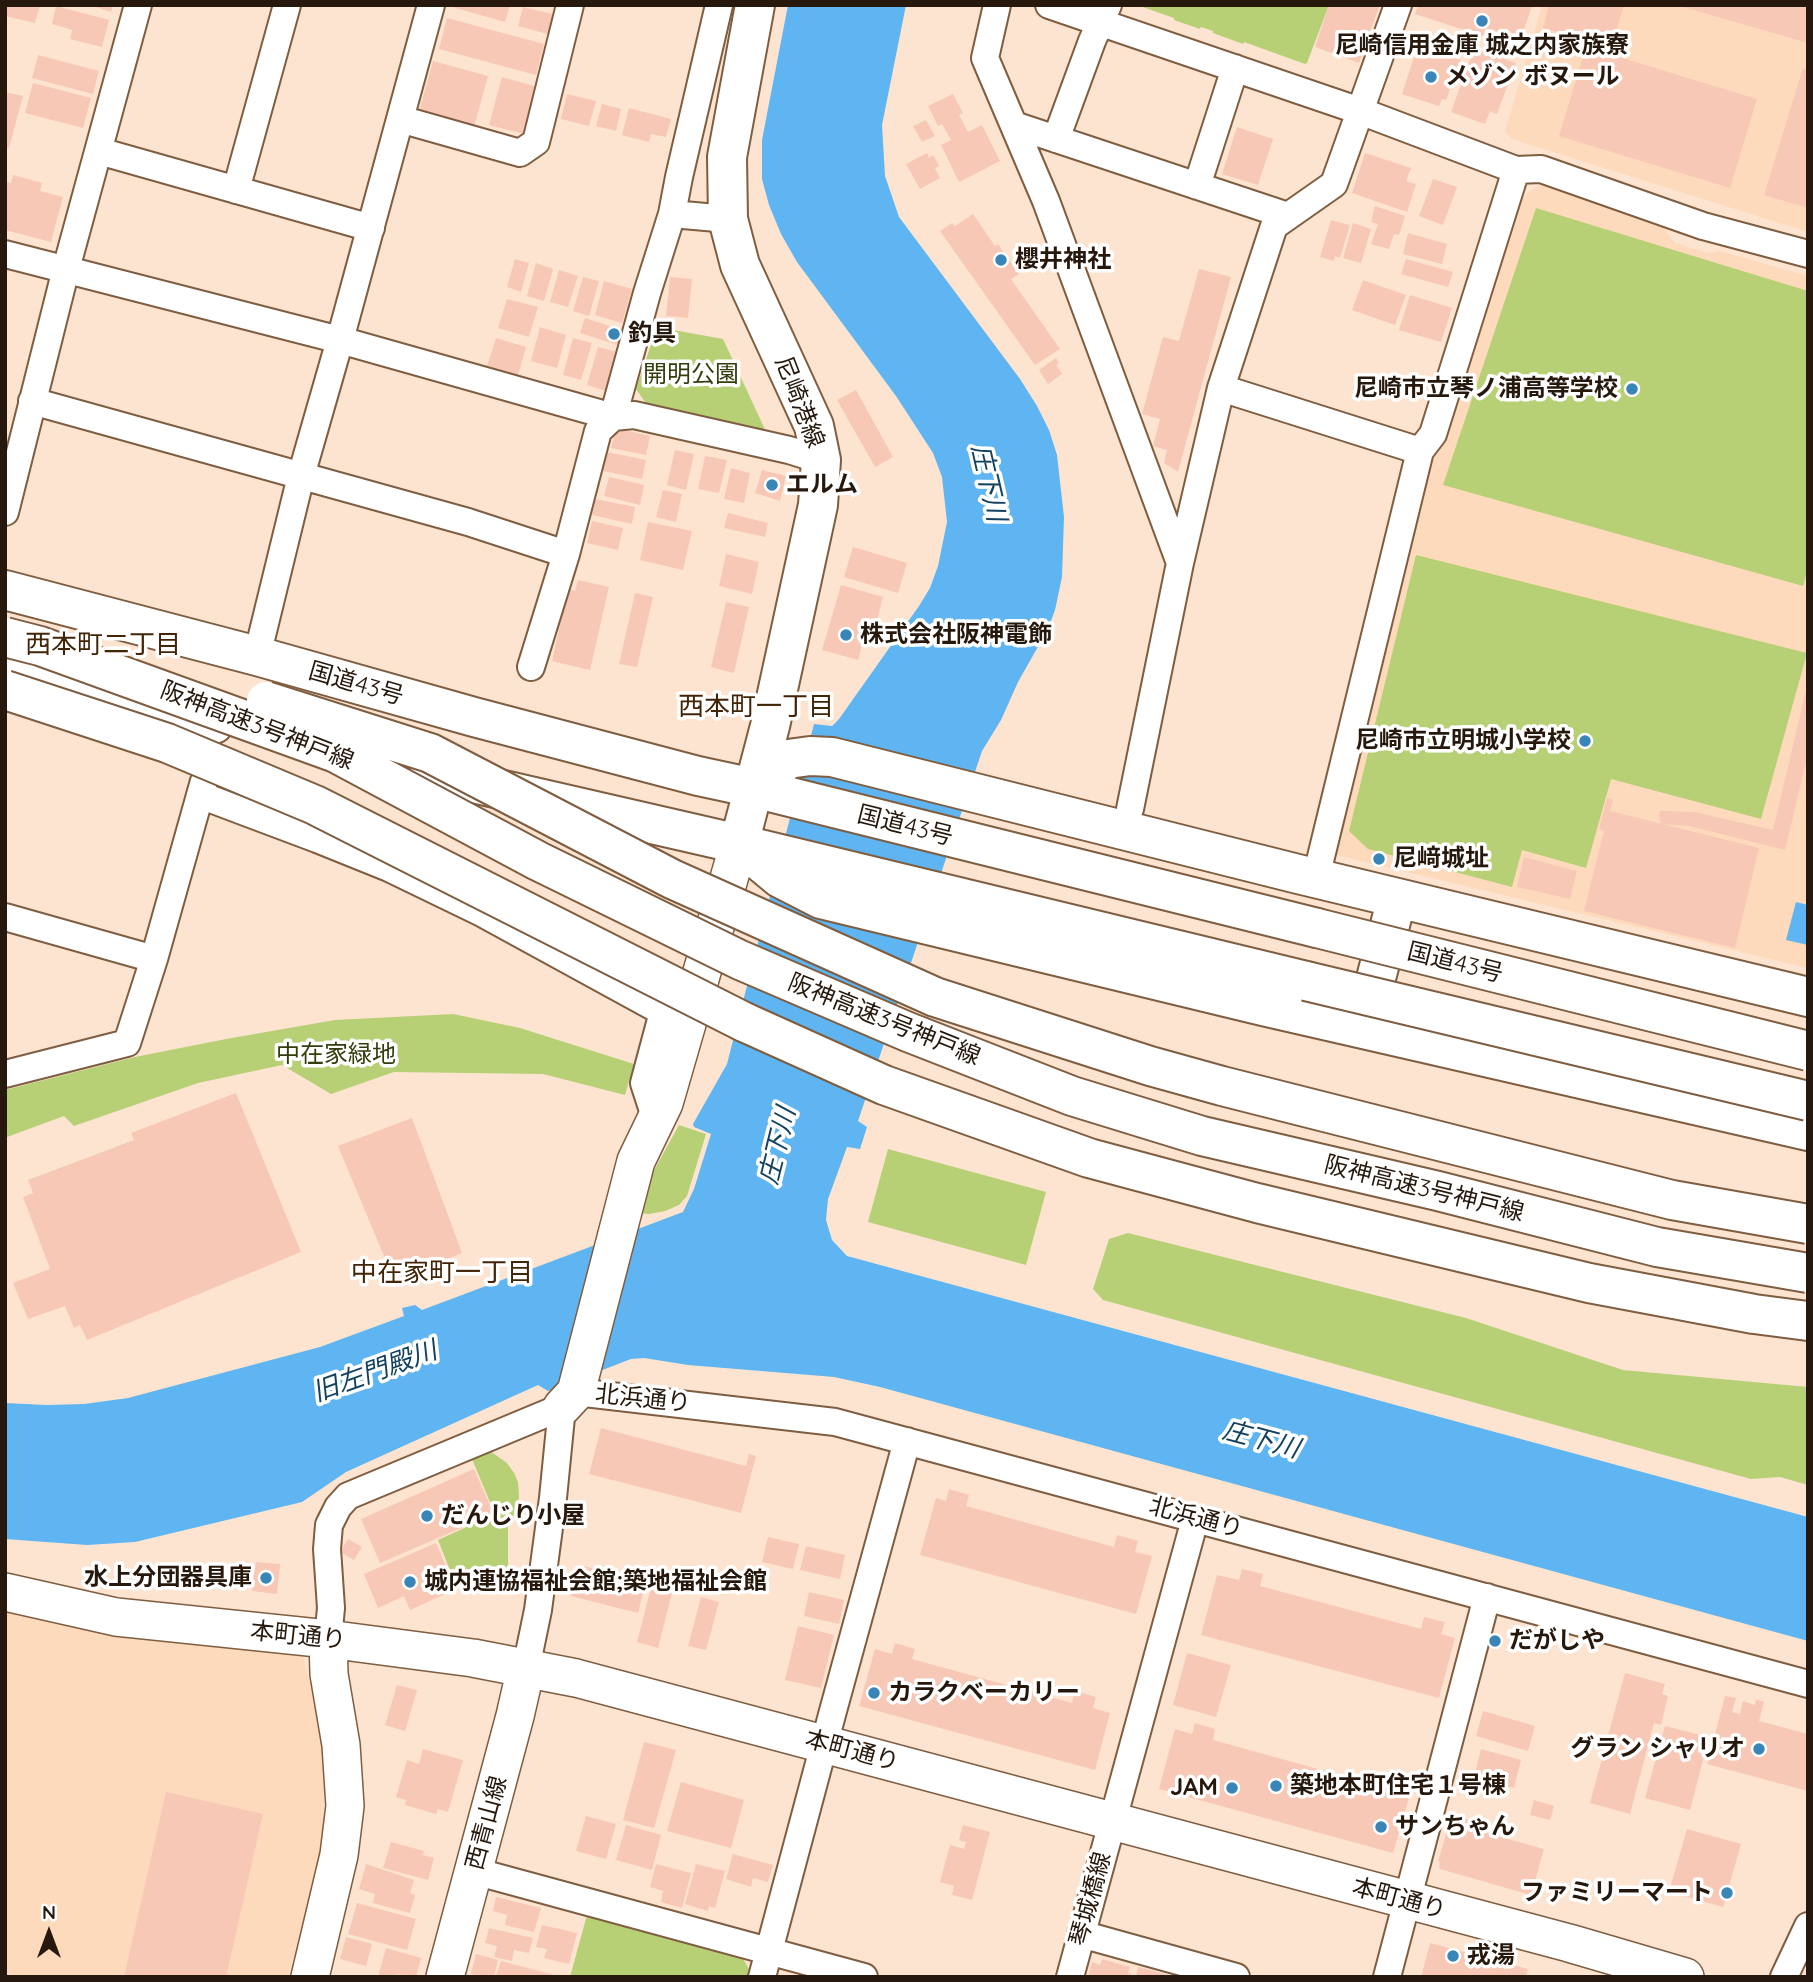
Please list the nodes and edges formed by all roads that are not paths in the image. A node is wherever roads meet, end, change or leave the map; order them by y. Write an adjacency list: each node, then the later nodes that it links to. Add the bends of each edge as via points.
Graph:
1 (138, 5): 16 (street)
2 (287, 5): 19 (street)
3 (431, 5): 13 (street)
4 (570, 5): 13 (street, via 536,142 520,153)
5 (719, 5): 20 (street)
6 (755, 5): 22 (main road, 尼崎港線, via 727,157)
7 (997, 5): 14 (street, via 985,58)
8 (1049, 5): 10 (street)
9 (1398, 5): 12 (street)
10 (1105, 14): 11 (street); 15 (street)
11 (1235, 68): 12 (street); 18 (street)
12 (1360, 110): 17 (street); 21 (street, via 1334,184)
13 (400, 120): 23 (street)
14 (1014, 125): 15 (street); 36 (street)
15 (1056, 139): 18 (street)
16 (99, 151): 19 (street); 26 (street)
17 (1516, 170): 25 (street, via 1541,169 1703,226); 31 (street, via 1433,434)
18 (1197, 186): 21 (street)
19 (236, 190): 23 (street)
20 (672, 214): 22 (street); 30 (street)
21 (1288, 216): 28 (street, via 1274,226)
22 (728, 219): 32 (main road, 尼崎港線, via 740,265 814,426)
23 (371, 228): 27 (street)
24 (5, 254): 26 (street)
25 (1808, 254)
26 (66, 270): 27 (street); 29 (street)
27 (340, 340): 30 (street); 33 (street)
28 (1221, 388): 31 (street); 36 (street)
29 (32, 401): 33 (street); 34 (street)
30 (613, 417): 32 (street, via 634,415); 35 (street, via 598,431)
31 (1420, 451): 48 (street)
32 (821, 460): 44 (main road, 尼崎港線, via 818,505)
33 (301, 476): 35 (street); 39 (street)
34 (5, 512)
35 (566, 554): 40 (street)
36 (1180, 564): 46 (street)
37 (5, 590): 39 (main road, 国道43号)
38 (22, 641): 60 (main road, bridge, via 255,697 430,753 672,878 935,997 1222,1086 1672,1200); 61 (main road, 阪神高速3号神戸線, bridge, via 336,752 538,861 740,960 1072,1096 1202,1136 1657,1247)
39 (257, 656): 44 (main road, 国道43号)
40 (531, 667)
41 (5, 671): 43 (main road)
42 (5, 690): 62 (main road, 阪神高速3号神戸線, bridge, via 167,743 315,805 744,1022 884,1085 995,1126 1090,1158 1395,1237 1589,1283)
43 (220, 725): 45 (street); 47 (main road)
44 (754, 788): 47 (main road, 尼崎港線); 48 (main road, via 788,759 832,757); 55 (main road, 国道43号, bridge)
45 (200, 795): 52 (street); 58 (street, via 389,868 663,1012 644,1083)
46 (1130, 808)
47 (739, 844): 50 (main road, via 782,866 821,899); 58 (street)
48 (1317, 878): 49 (main road)
49 (1397, 898): 53 (main road); 54 (main road)
50 (933, 909): 54 (main road); 57 (main road, bridge, via 1306,981)
51 (5, 918): 52 (street)
52 (154, 959): 56 (street, via 127,1043)
53 (1808, 997)
54 (1363, 1029): 59 (main road)
55 (1808, 1051)
56 (5, 1074)
57 (1808, 1101)
58 (656, 1120): 63 (street, via 636,1161)
59 (1808, 1131)
60 (1808, 1224)
61 (1808, 1272)
62 (1808, 1321)
63 (572, 1393): 64 (street, 北浜通り, via 835,1422); 68 (street, via 348,1496 329,1525); 69 (street)
64 (907, 1441): 67 (street, 北浜通り); 71 (street)
65 (1191, 1534): 72 (street, 琴城橋線)
66 (5, 1592): 68 (street, 本町通り, via 116,1617)
67 (1487, 1597): 70 (street, 北浜通り); 74 (street)
68 (328, 1639): 69 (street, 本町通り); 78 (street, via 345,1806 340,1855)
69 (526, 1668): 71 (street, 本町通り); 73 (street, 西青山線)
70 (1808, 1684)
71 (824, 1743): 72 (street, 本町通り); 77 (street)
72 (1112, 1821): 74 (street, 本町通り); 76 (street, 琴城橋線)
73 (474, 1871): 77 (street); 79 (street, 西青山線)
74 (1408, 1901): 84 (street); 85 (street, 本町通り)
75 (1808, 1926): 86 (street)
76 (1081, 1934): 82 (street, 琴城橋線); 83 (street)
77 (769, 1951): 80 (street); 81 (street)
78 (310, 1977)
79 (445, 1977)
80 (762, 1977)
81 (864, 1977)
82 (1070, 1977)
83 (1236, 1977)
84 (1387, 1977)
85 (1685, 1977)
86 (1784, 1977)

